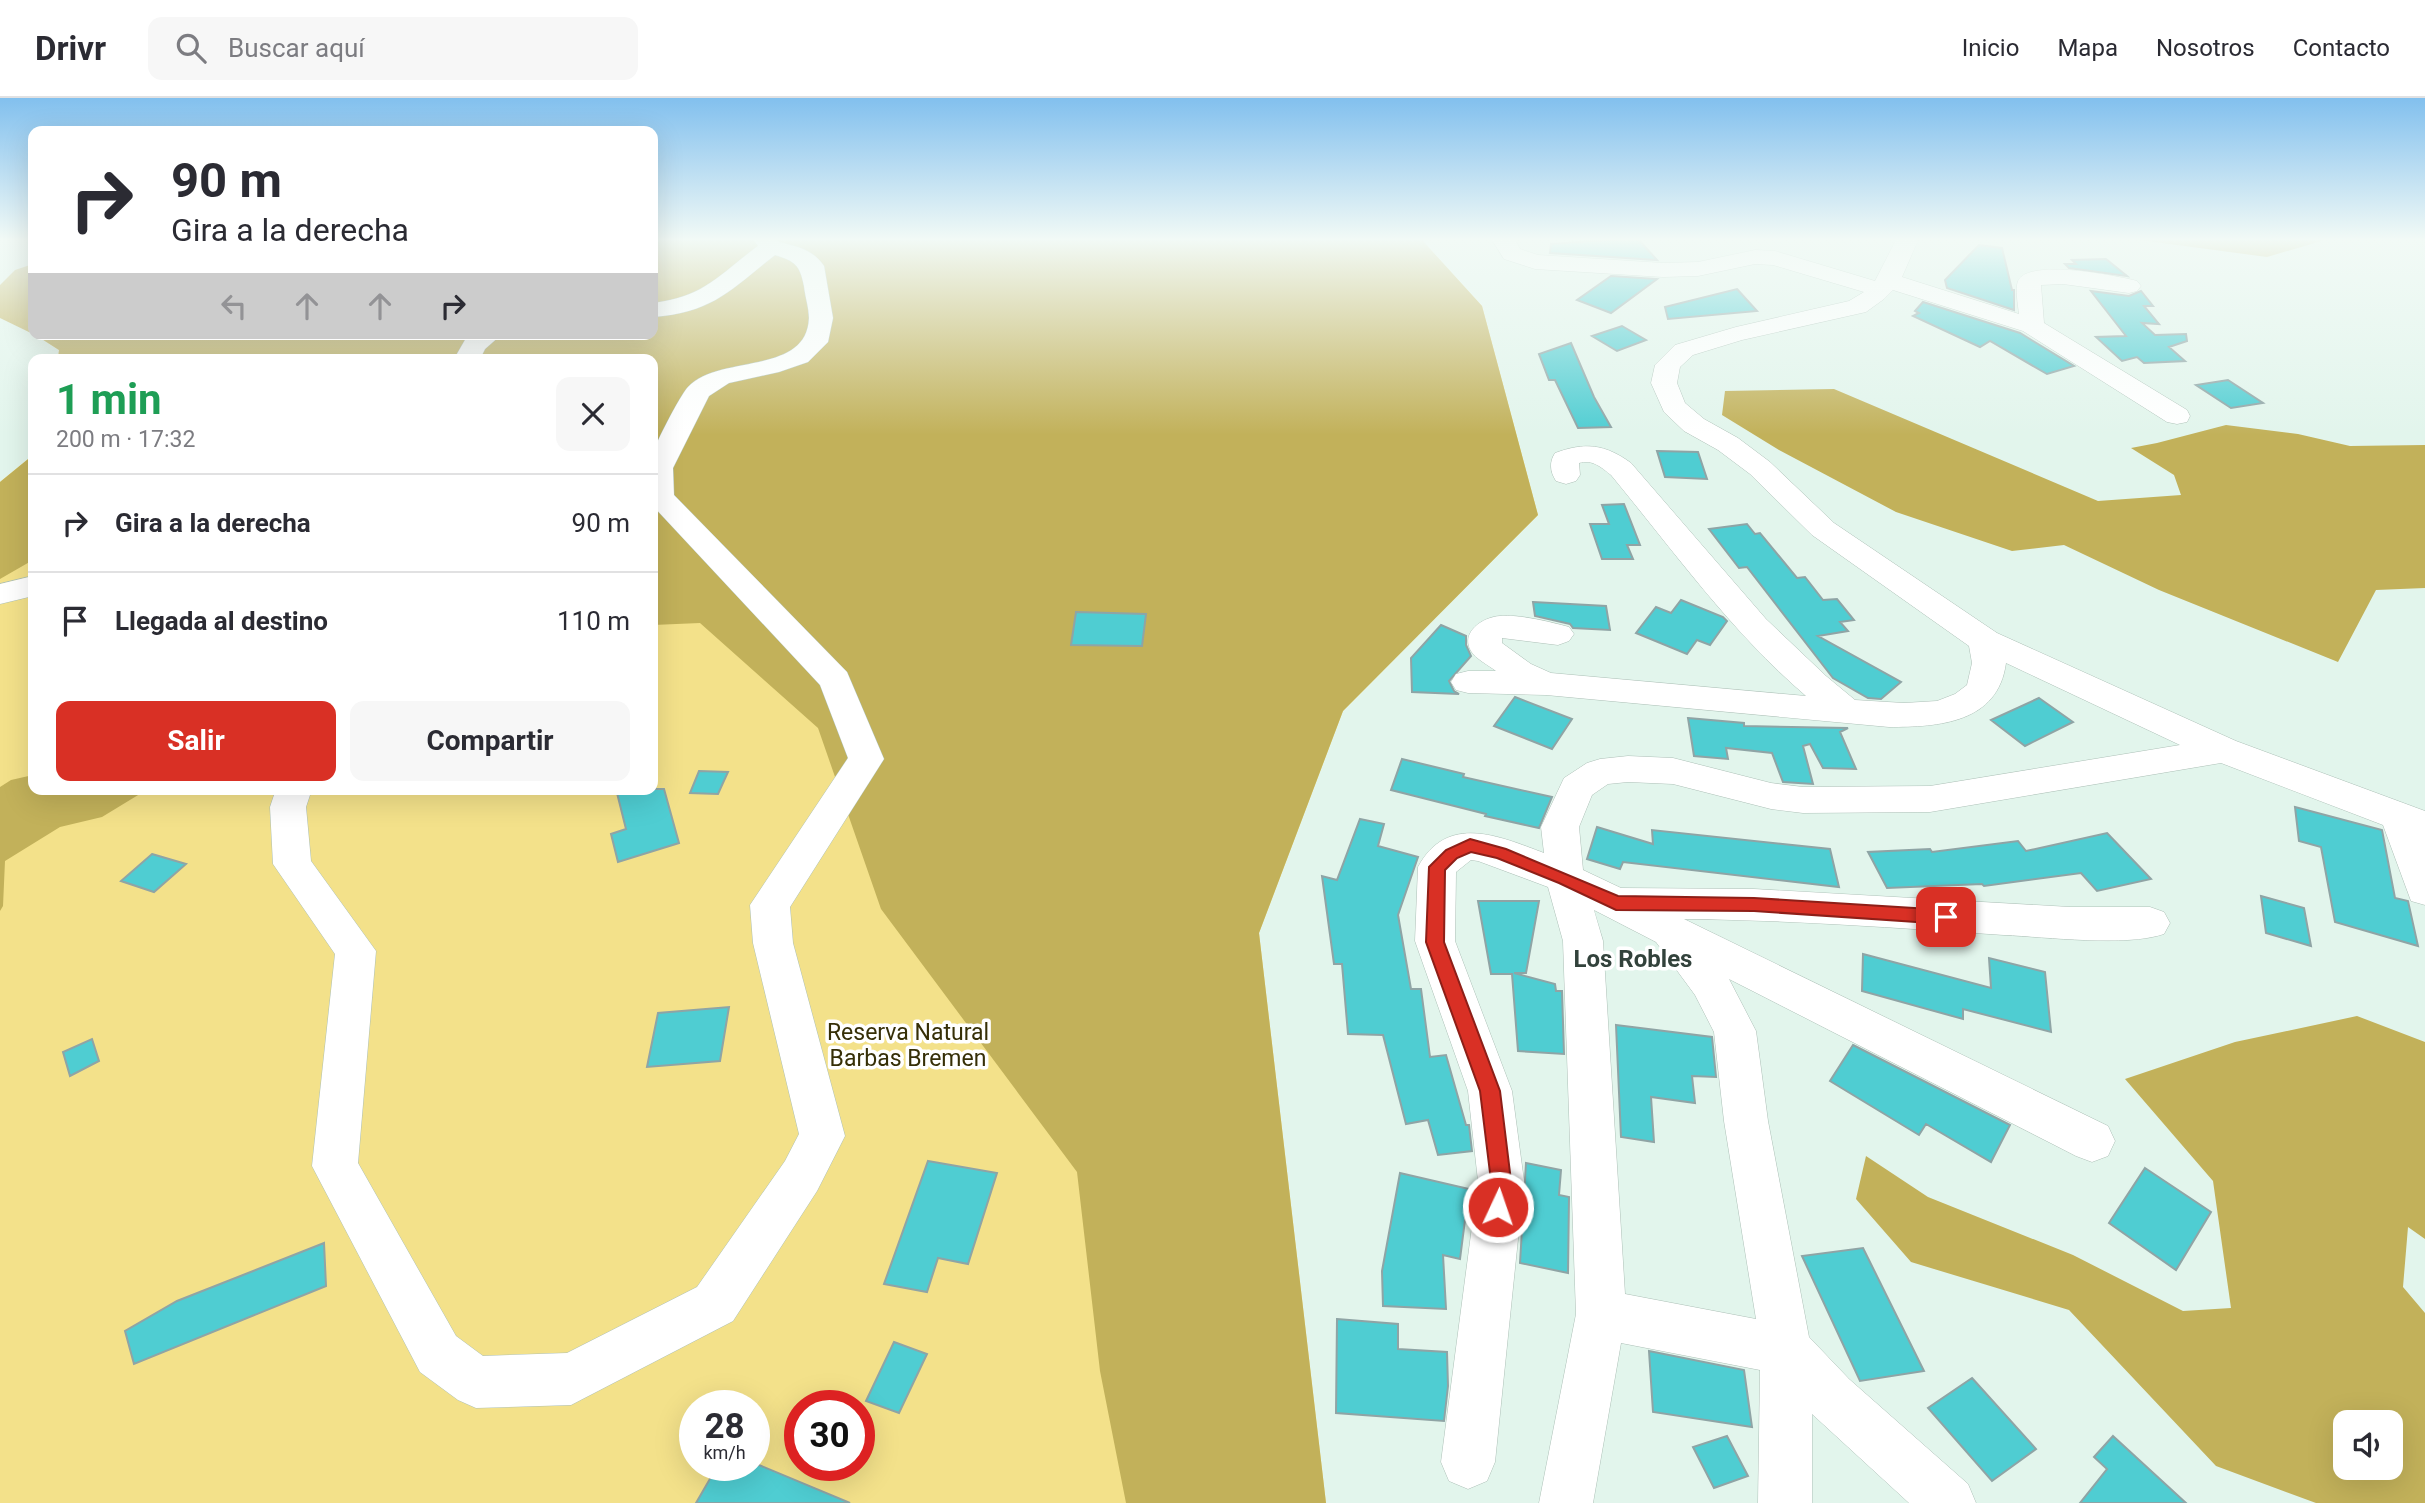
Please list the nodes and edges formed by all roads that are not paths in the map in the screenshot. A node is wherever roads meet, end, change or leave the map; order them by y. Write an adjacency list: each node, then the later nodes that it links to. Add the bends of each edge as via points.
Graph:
1 (691, 304): 6 (street)
2 (819, 304): 20 (street, via 821,318 815,342 799,357 721,377 698,391 659,468 660,497 835,680 866,760 771,905 773,943 822,1136 801,1176 715,1304 571,1378 476,1382 438,1354 335,1166 356,951 292,864 288,807)
3 (1864, 304): 15 (street, via 1684,350 1668,365 1664,383 1674,406 1694,425 1760,468 1823,530)
4 (1952, 304): 7 (street)
5 (2030, 304): 7 (street)
6 (658, 310)
7 (2032, 326): 10 (street)
8 (482, 340): 9 (street)
9 (470, 354)
10 (2176, 416)
11 (1566, 475): 18 (street, via 1566,459 1582,452 1600,453 1620,469 1769,645)
12 (28, 587): 13 (street)
13 (0, 594)
14 (1558, 634): 17 (street, via 1500,626 1486,633 1485,647 1499,659)
15 (1985, 641): 18 (street, via 1989,663 1985,683 1975,698 1925,716); 19 (street)
16 (1468, 682): 17 (street)
17 (1546, 684): 18 (street)
18 (1846, 711)
19 (2223, 750): 21 (street); 22 (street, via 1930,799 1802,800 1673,771 1600,772 1577,787 1560,827)
20 (292, 795)
21 (2412, 821): 23 (street)
22 (1565, 878): 24 (street); 28 (street, via 1583,941); 30 (street, via 1470,845 1437,867 1435,942 1490,1091 1501,1181)
23 (2425, 890)
24 (1616, 903): 25 (street, via 1754,904 2070,923); 26 (street)
25 (2150, 923)
26 (1668, 930): 27 (street); 29 (street, via 1710,983 1735,1031)
27 (2092, 1141)
28 (1601, 1314): 29 (street); 31 (street)
29 (1786, 1350): 32 (street); 33 (street)
30 (1468, 1462)
31 (1566, 1503)
32 (1785, 1503)
33 (1949, 1503)

